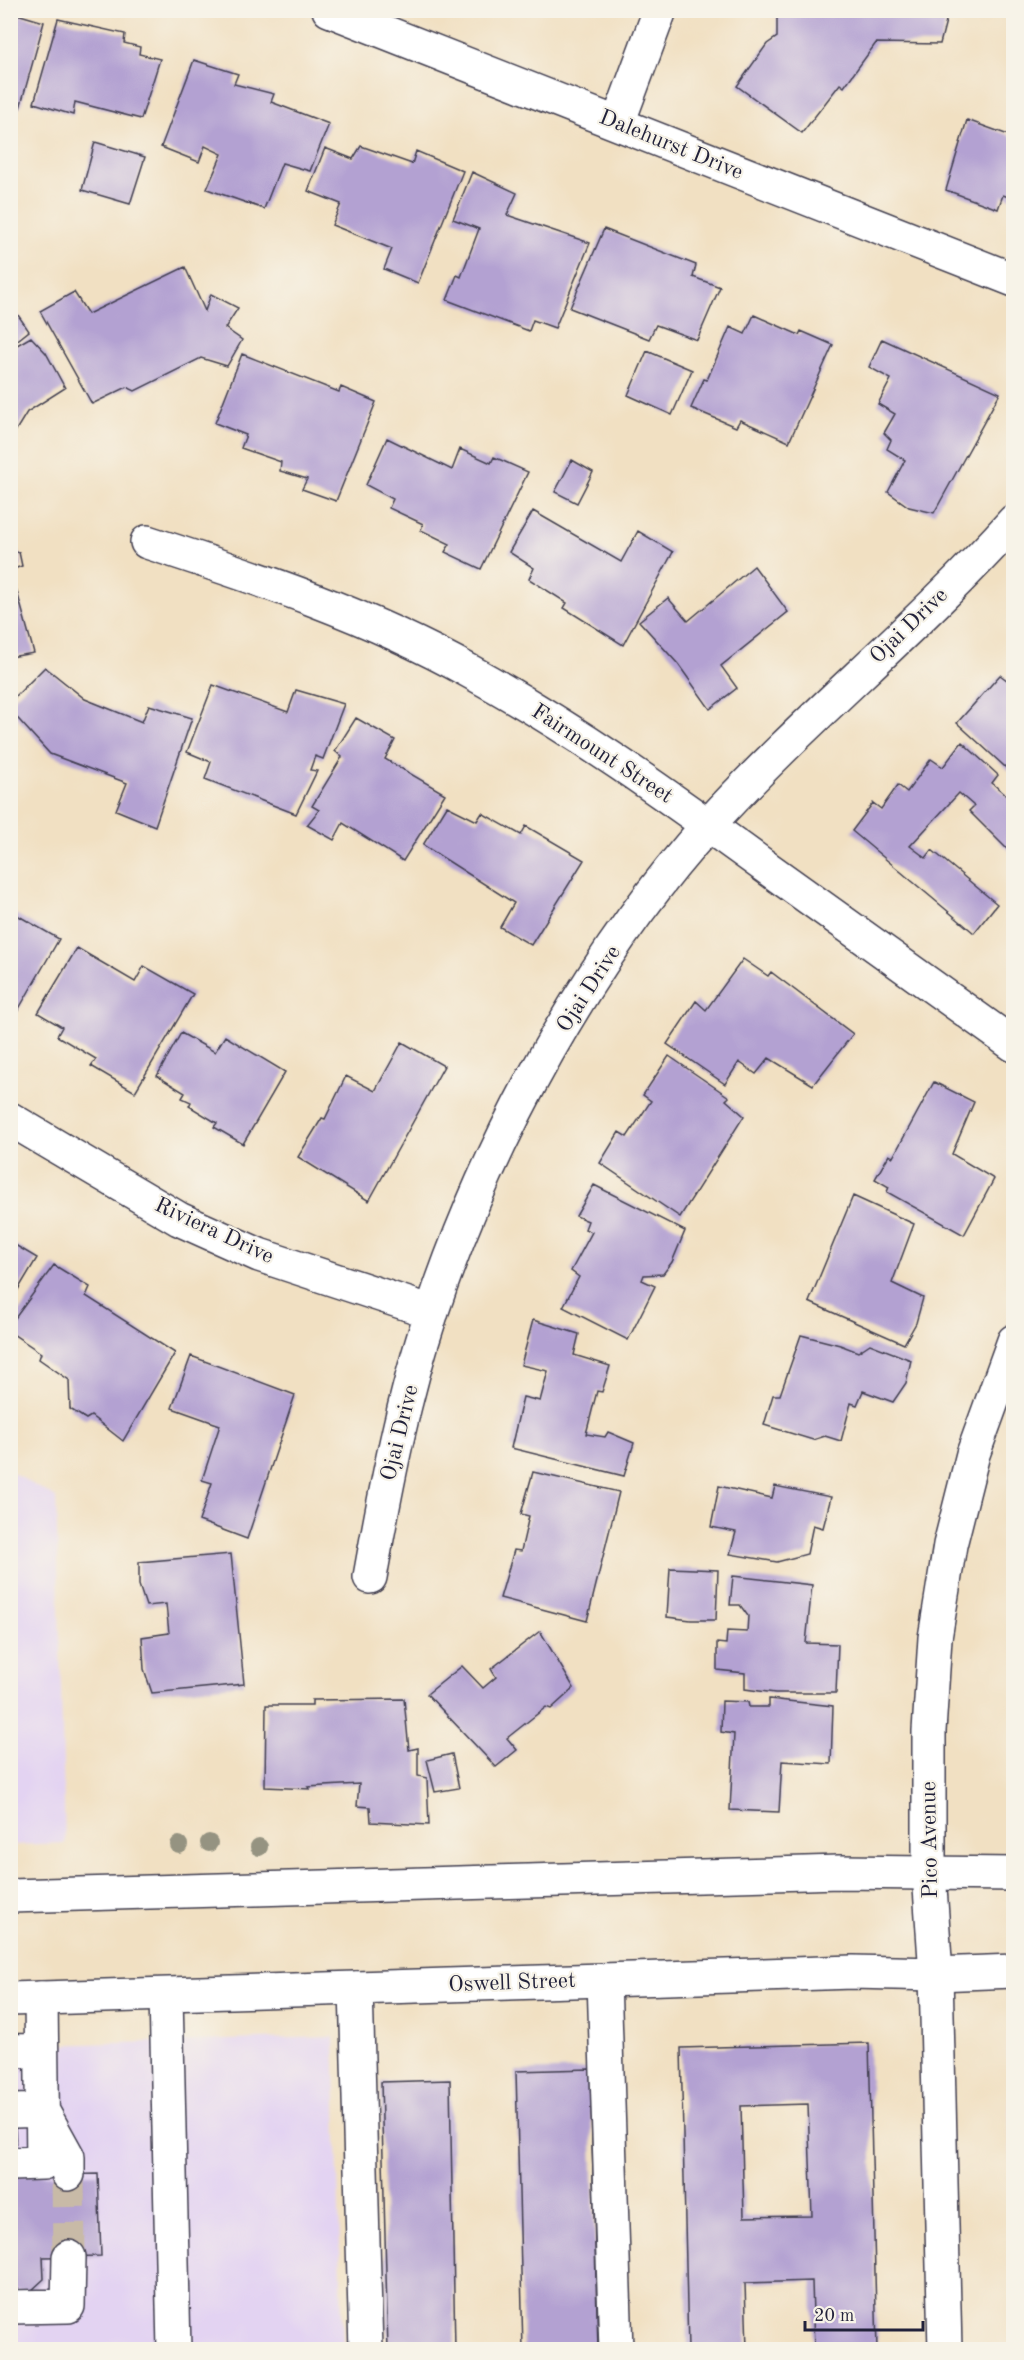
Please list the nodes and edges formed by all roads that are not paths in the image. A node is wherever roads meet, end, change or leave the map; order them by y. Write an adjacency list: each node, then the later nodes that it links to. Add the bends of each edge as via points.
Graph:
1 (329, 10): 3 (street, Dalehurst Drive)
2 (660, 10): 3 (street)
3 (618, 123): 4 (street, Dalehurst Drive)
4 (1014, 280)
5 (1014, 521): 7 (street, Ojai Drive, via 981,558 776,752)
6 (147, 542): 7 (street, Fairmount Street, via 272,582 372,623 470,671 563,726)
7 (708, 825): 8 (street, Fairmount Street); 10 (street, Ojai Drive, via 653,893 582,995 519,1104 467,1218)
8 (1014, 1045)
9 (10, 1119): 10 (street, Riviera Drive, via 179,1219 259,1255)
10 (432, 1312): 12 (street, Ojai Drive, via 394,1445)
11 (1014, 1341): 13 (street, Pico Avenue, via 973,1454 940,1603 929,1731)
12 (370, 1577)
13 (929, 1873): 14 (street); 15 (street, via 839,1872); 17 (street, Pico Avenue)
14 (1014, 1874)
15 (10, 1896)
16 (1014, 1971): 17 (street, Oswell Street)
17 (936, 1974): 18 (street, Oswell Street, via 853,1972); 31 (street, Pico Avenue)
18 (604, 1980): 19 (street, Oswell Street); 30 (street)
19 (356, 1988): 20 (street, Oswell Street); 29 (street)
20 (166, 1995): 21 (street, Oswell Street); 28 (street)
21 (26, 1998): 22 (street)
22 (26, 2050): 23 (street)
23 (28, 2111): 24 (street, via 43,2163); 25 (street, via 68,2157)
24 (10, 2164)
25 (68, 2174)
26 (69, 2257): 27 (street, via 68,2306)
27 (10, 2307)
28 (174, 2349)
29 (366, 2349)
30 (616, 2349)
31 (945, 2349)

